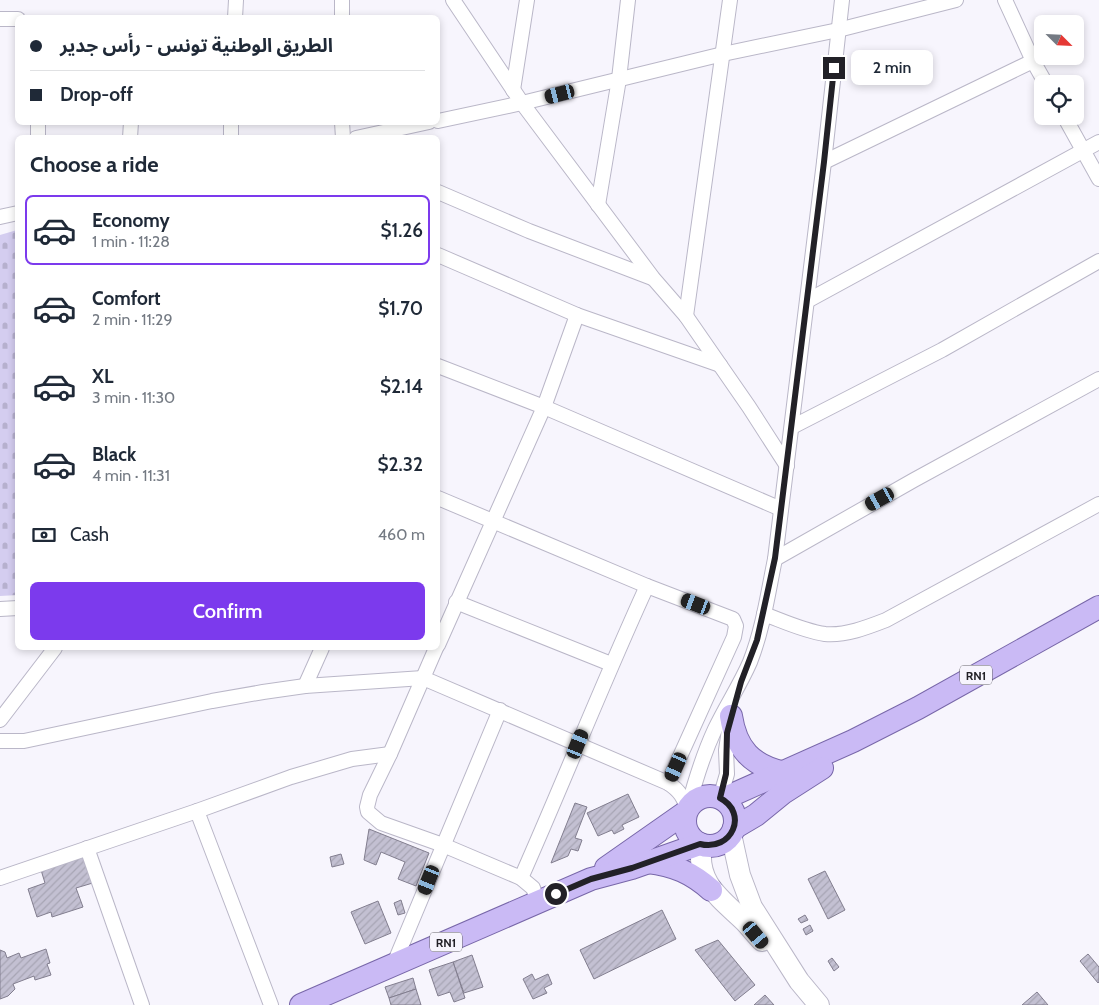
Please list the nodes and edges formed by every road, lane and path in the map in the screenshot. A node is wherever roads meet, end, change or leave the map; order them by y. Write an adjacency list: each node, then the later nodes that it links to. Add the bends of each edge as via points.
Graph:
1 (236, 0): 10 (street)
2 (342, 0): 11 (street)
3 (453, 0): 19 (street)
4 (527, 0): 19 (street)
5 (628, 0): 18 (street)
6 (730, 0): 15 (street)
7 (842, 0): 14 (street)
8 (956, 0): 14 (street)
9 (1005, 0): 16 (street)
10 (235, 15)
11 (342, 15)
12 (0, 19): 13 (street)
13 (15, 19)
14 (838, 30): 15 (street); 27 (street)
15 (723, 54): 18 (street); 38 (street)
16 (1033, 61): 17 (street); 27 (street)
17 (1041, 75)
18 (618, 79): 20 (street); 30 (street)
19 (513, 90): 20 (street)
20 (522, 103): 21 (street); 30 (street)
21 (440, 121)
22 (415, 125): 24 (street)
23 (1069, 125): 26 (street)
24 (370, 135)
25 (1099, 142): 26 (street)
26 (1083, 151): 28 (street); 36 (street)
27 (824, 162): 36 (street)
28 (1099, 179)
29 (440, 193): 35 (street)
30 (598, 205): 35 (street)
31 (15, 214): 32 (street)
32 (0, 217)
33 (440, 256): 37 (street)
34 (1099, 260): 43 (street, via 942,350)
35 (653, 278): 38 (street)
36 (807, 301): 43 (street)
37 (577, 315): 39 (street); 42 (street)
38 (686, 316): 39 (street)
39 (720, 365): 44 (street)
40 (440, 367): 42 (street)
41 (1099, 379): 49 (street)
42 (544, 407): 47 (street); 48 (street)
43 (792, 428): 44 (street)
44 (787, 466): 47 (street)
45 (440, 499): 48 (street)
46 (1099, 504): 55 (street, via 886,620 864,628 826,634)
47 (781, 509): 49 (street)
48 (492, 522): 50 (street); 51 (street)
49 (775, 558): 55 (street)
50 (647, 586): 60 (street); 72 (street, via 729,616 736,626 734,637)
51 (456, 602): 56 (street); 60 (street)
52 (1099, 607): 68 (main road, RN1)
53 (0, 608): 54 (street)
54 (15, 608)
55 (764, 614): 62 (street)
56 (440, 639)
57 (53, 650): 66 (street)
58 (318, 650): 63 (street)
59 (435, 650): 61 (street)
60 (611, 664): 69 (street)
61 (423, 678): 63 (street); 64 (street); 70 (street)
62 (741, 682): 65 (street); 74 (street, via 704,755)
63 (305, 686): 67 (street, via 212,700 24,741)
64 (500, 710): 69 (street); 78 (street)
65 (732, 716): 71 (main road, via 733,730 747,755 758,764); 73 (street, via 727,733)
66 (0, 720)
67 (0, 741)
68 (853, 742): 71 (main road, RN1); 76 (main road, RN1, via 820,770)
69 (578, 744): 72 (street); 82 (street)
70 (390, 754): 75 (street, via 352,759 317,769); 78 (street, via 370,795 366,807 368,812 382,823)
71 (785, 773): 73 (main road, RN1)
72 (668, 783): 74 (street, via 682,794)
73 (722, 798): 74 (main road, RN1, via 706,796); 76 (main road, via 734,812)
74 (687, 810): 77 (main road, via 686,827); 83 (main road, RN1)
75 (197, 811): 79 (street); 89 (street)
76 (732, 831): 77 (main road, RN1, via 721,843); 87 (street, via 740,875 752,907)
77 (701, 844): 80 (main road, RN1); 84 (street, via 700,863)
78 (443, 845): 82 (street); 86 (street)
79 (87, 848): 81 (street); 88 (street)
80 (647, 862): 83 (main road, RN1); 84 (main road, via 682,869)
81 (0, 878)
82 (521, 878): 85 (street, via 533,888)
83 (591, 879): 85 (main road, RN1)
84 (711, 890): 87 (street)
85 (538, 902): 86 (main road, RN1)
86 (393, 966): 90 (main road, RN1)
87 (799, 981): 91 (street)
88 (142, 1005)
89 (271, 1005)
90 (300, 1005)
91 (819, 1005)

